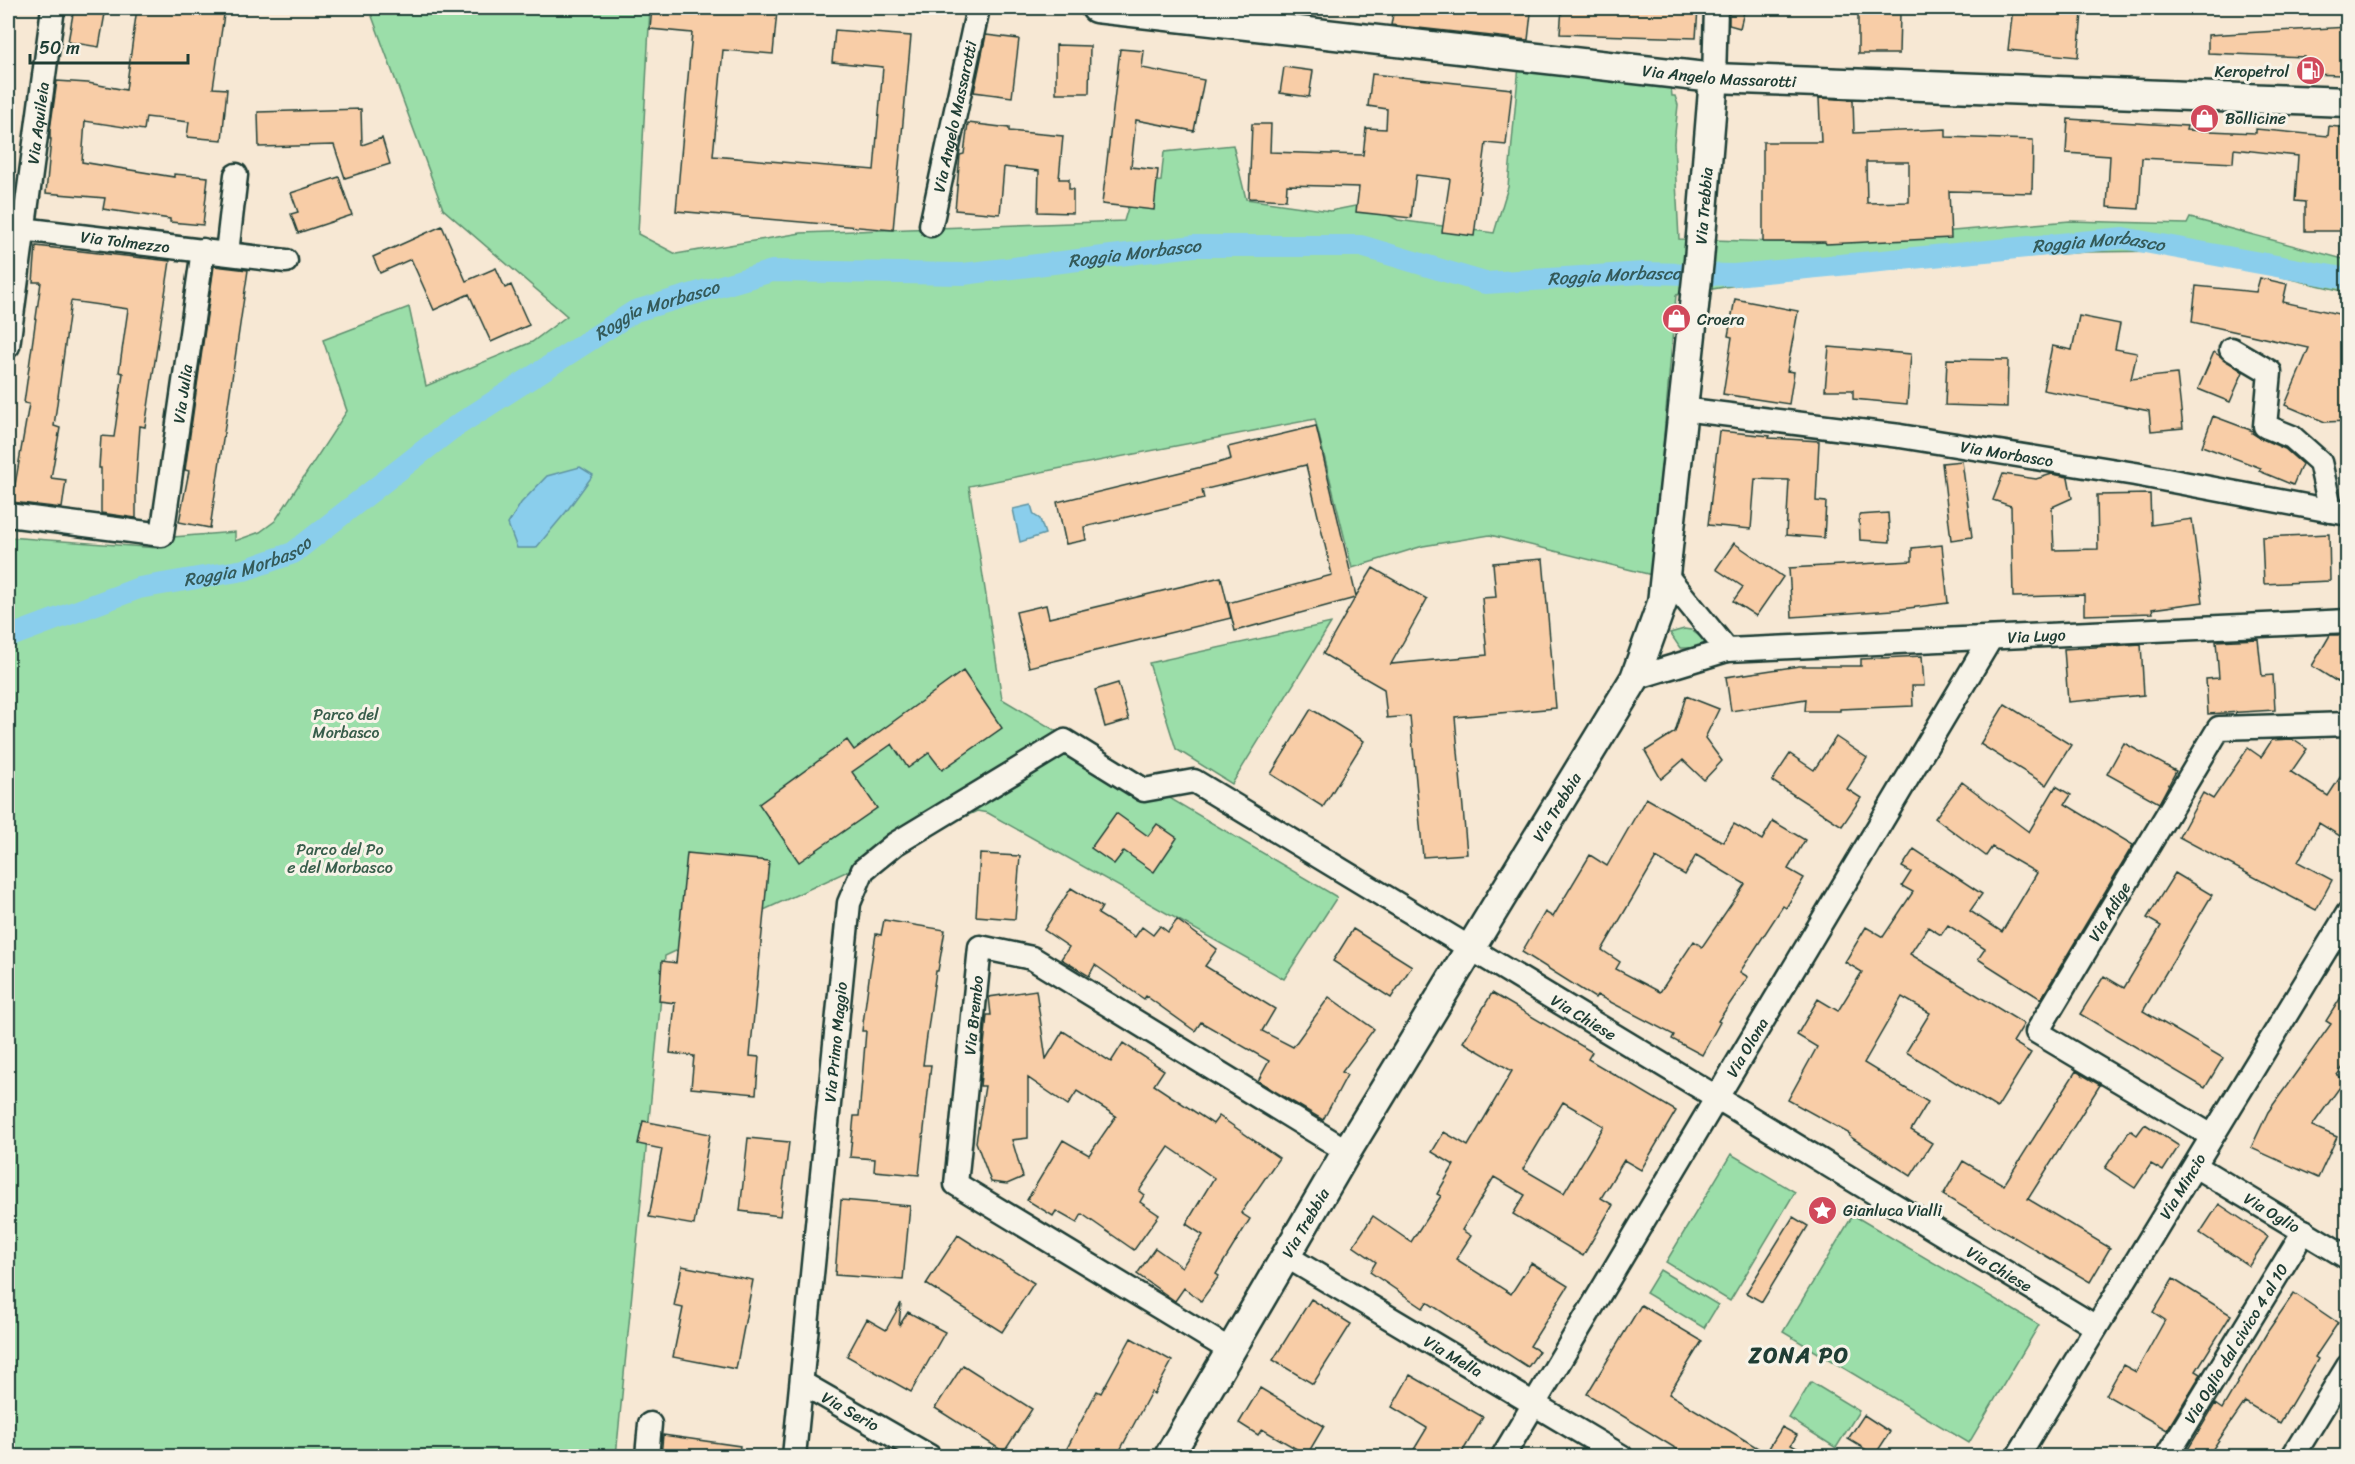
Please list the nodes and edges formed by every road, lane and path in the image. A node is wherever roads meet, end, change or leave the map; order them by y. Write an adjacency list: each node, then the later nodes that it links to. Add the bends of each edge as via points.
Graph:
1 (53, 8): 9 (street, Via Aquileia)
2 (978, 8): 8 (street, Via Angelo Massarotti)
3 (1095, 8): 5 (street, Via Angelo Massarotti)
4 (1716, 8): 5 (street)
5 (1714, 78): 6 (street, Via Angelo Massarotti); 15 (street, Via Trebbia)
6 (2348, 102)
7 (236, 175): 11 (street)
8 (931, 225)
9 (22, 229): 10 (street, Via Tolmezzo); 13 (street, Via Aquileia)
10 (204, 250): 11 (street, Via Tolmezzo); 17 (street, Via Julia, via 162,535)
11 (227, 253): 12 (street, Via Tolmezzo)
12 (286, 261)
13 (8, 346)
14 (2231, 349): 16 (street, Via Morbasco, via 2270,372 2265,426 2292,436 2320,462)
15 (1682, 409): 16 (street, Via Morbasco, via 1900,436 2135,474); 18 (street, Via Trebbia)
16 (2339, 513)
17 (8, 515)
18 (1665, 574): 21 (street); 22 (street, Via Trebbia, via 1662,603)
19 (2348, 621): 20 (street, Via Lugo)
20 (1991, 638): 21 (street, Via Lugo); 27 (street, Via Olona)
21 (1727, 650): 22 (street, Via Lugo)
22 (1635, 678): 26 (street, Via Trebbia)
23 (2348, 724): 28 (street, Via Adige, via 2219,728 2037,1032)
24 (1065, 741): 26 (street, Via Chiese, via 1144,789 1194,781); 37 (street, Via Primo Maggio, via 895,844 863,870 849,903)
25 (2348, 914): 28 (street, Via Mincio)
26 (1471, 948): 27 (street, Via Chiese); 29 (street, Via Trebbia)
27 (1716, 1097): 34 (street, Via Chiese); 38 (street, Via Olona)
28 (2212, 1136): 30 (street, Via Mincio)
29 (1347, 1152): 32 (street, Via Trebbia); 35 (street, Via Brembo, via 1032,958 980,947 956,1184)
30 (2196, 1166): 31 (street, Via Oglio); 34 (street, Via Mincio)
31 (2304, 1231): 33 (street, Via Oglio); 47 (street, Via Oglio dal civico 4 al 10)
32 (1286, 1257): 35 (street, Via Trebbia); 38 (street, Via Mella)
33 (2348, 1258)
34 (2096, 1327): 46 (street, Via Mincio)
35 (1230, 1350): 43 (street, Via Trebbia)
36 (2348, 1366): 48 (street)
37 (802, 1383): 41 (street, Via Primo Maggio); 42 (street, Via Serio)
38 (1533, 1403): 44 (street, Via Olona); 45 (street, Via Mella)
39 (650, 1424): 40 (street)
40 (647, 1456)
41 (794, 1456)
42 (929, 1456)
43 (1169, 1456)
44 (1503, 1456)
45 (1621, 1456)
46 (2018, 1456)
47 (2167, 1456)
48 (2293, 1456)

